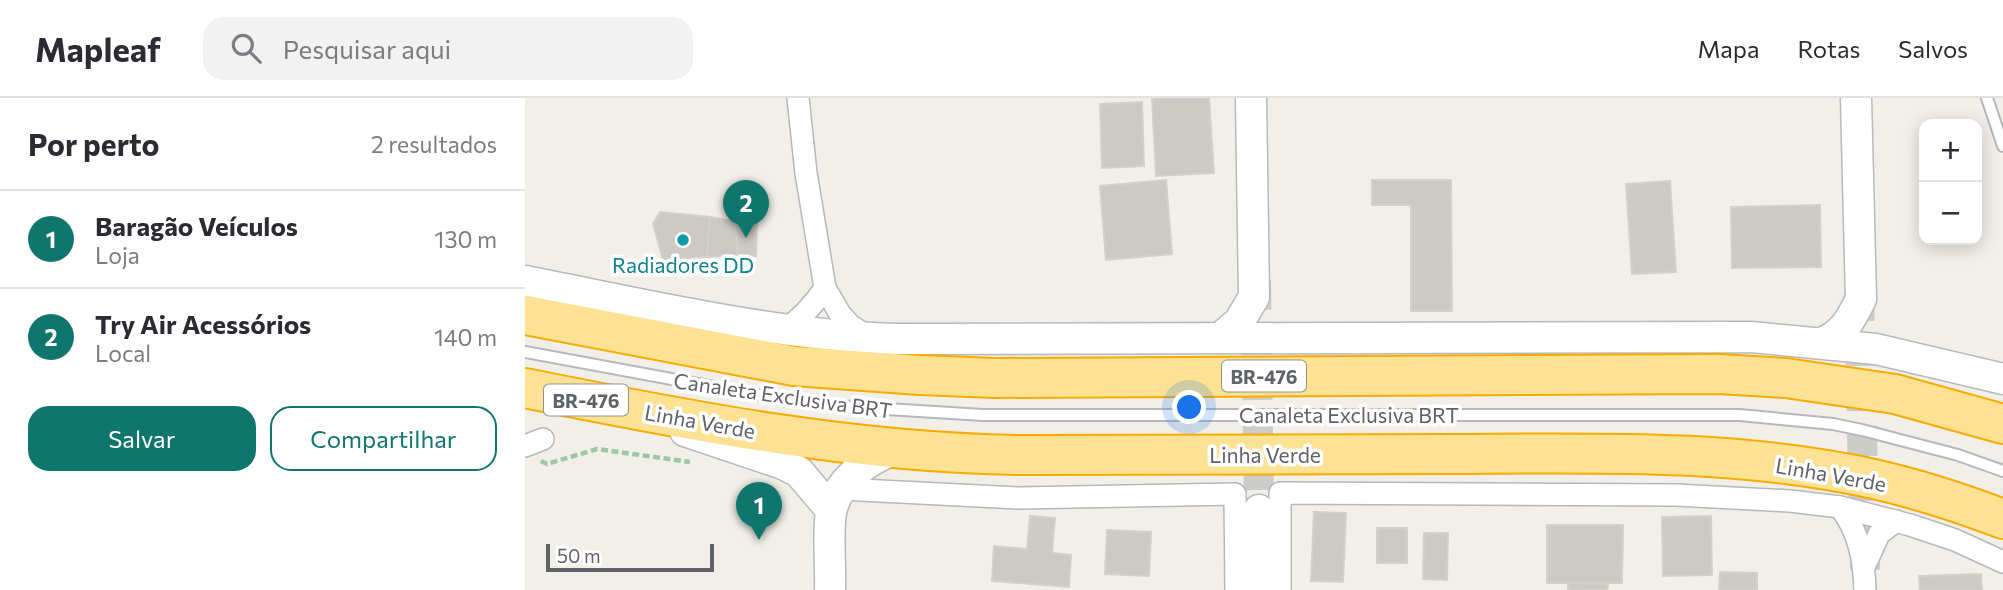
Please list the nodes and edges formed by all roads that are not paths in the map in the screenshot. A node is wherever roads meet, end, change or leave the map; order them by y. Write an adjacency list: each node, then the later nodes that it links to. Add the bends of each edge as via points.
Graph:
1 (798, 98): 7 (street)
2 (1251, 98): 8 (main road)
3 (1856, 98): 9 (main road)
4 (1987, 98): 5 (lane)
5 (2003, 146)
6 (525, 281): 11 (main road)
7 (825, 288): 11 (street, via 807,312); 13 (street, via 840,314)
8 (1254, 297): 12 (main road, via 1273,321); 14 (main road, via 1239,322)
9 (1861, 299): 15 (main road, via 1845,329); 17 (main road, via 1879,333)
10 (525, 315): 21 (highway, BR-476, via 734,356 849,371 995,378 1719,374 1786,378 1895,394)
11 (783, 331): 13 (main road)
12 (1300, 337): 14 (main road); 15 (main road, via 1719,335)
13 (869, 338): 14 (main road)
14 (1220, 338)
15 (1824, 342): 17 (main road)
16 (525, 352): 23 (lane, Canaleta Exclusiva BRT, via 769,397 908,412 1671,413 1787,418 1912,442)
17 (1900, 353): 18 (main road)
18 (2003, 379)
19 (525, 388): 20 (highway, Linha Verde / BR-476)
20 (646, 412): 22 (highway, Linha Verde / BR-476, via 808,439); 24 (main road, via 691,435 783,464)
21 (2003, 424)
22 (898, 448): 24 (main road, via 857,470); 27 (highway, Linha Verde / BR-476, via 1020,455 1682,456 1782,464 1873,479)
23 (2003, 471)
24 (836, 499): 25 (street, Linha Verde); 31 (main road)
25 (1258, 499): 26 (street, Linha Verde, via 1676,495); 32 (street); 33 (main road); 34 (street)
26 (1840, 507): 28 (street, Linha Verde); 30 (street, via 1854,529)
27 (2003, 519)
28 (1896, 521): 29 (street, Linha Verde); 30 (street, via 1879,534)
29 (2003, 562)
30 (1864, 567): 35 (street)
31 (830, 590)
32 (1236, 590)
33 (1260, 590)
34 (1280, 590)
35 (1865, 590)

